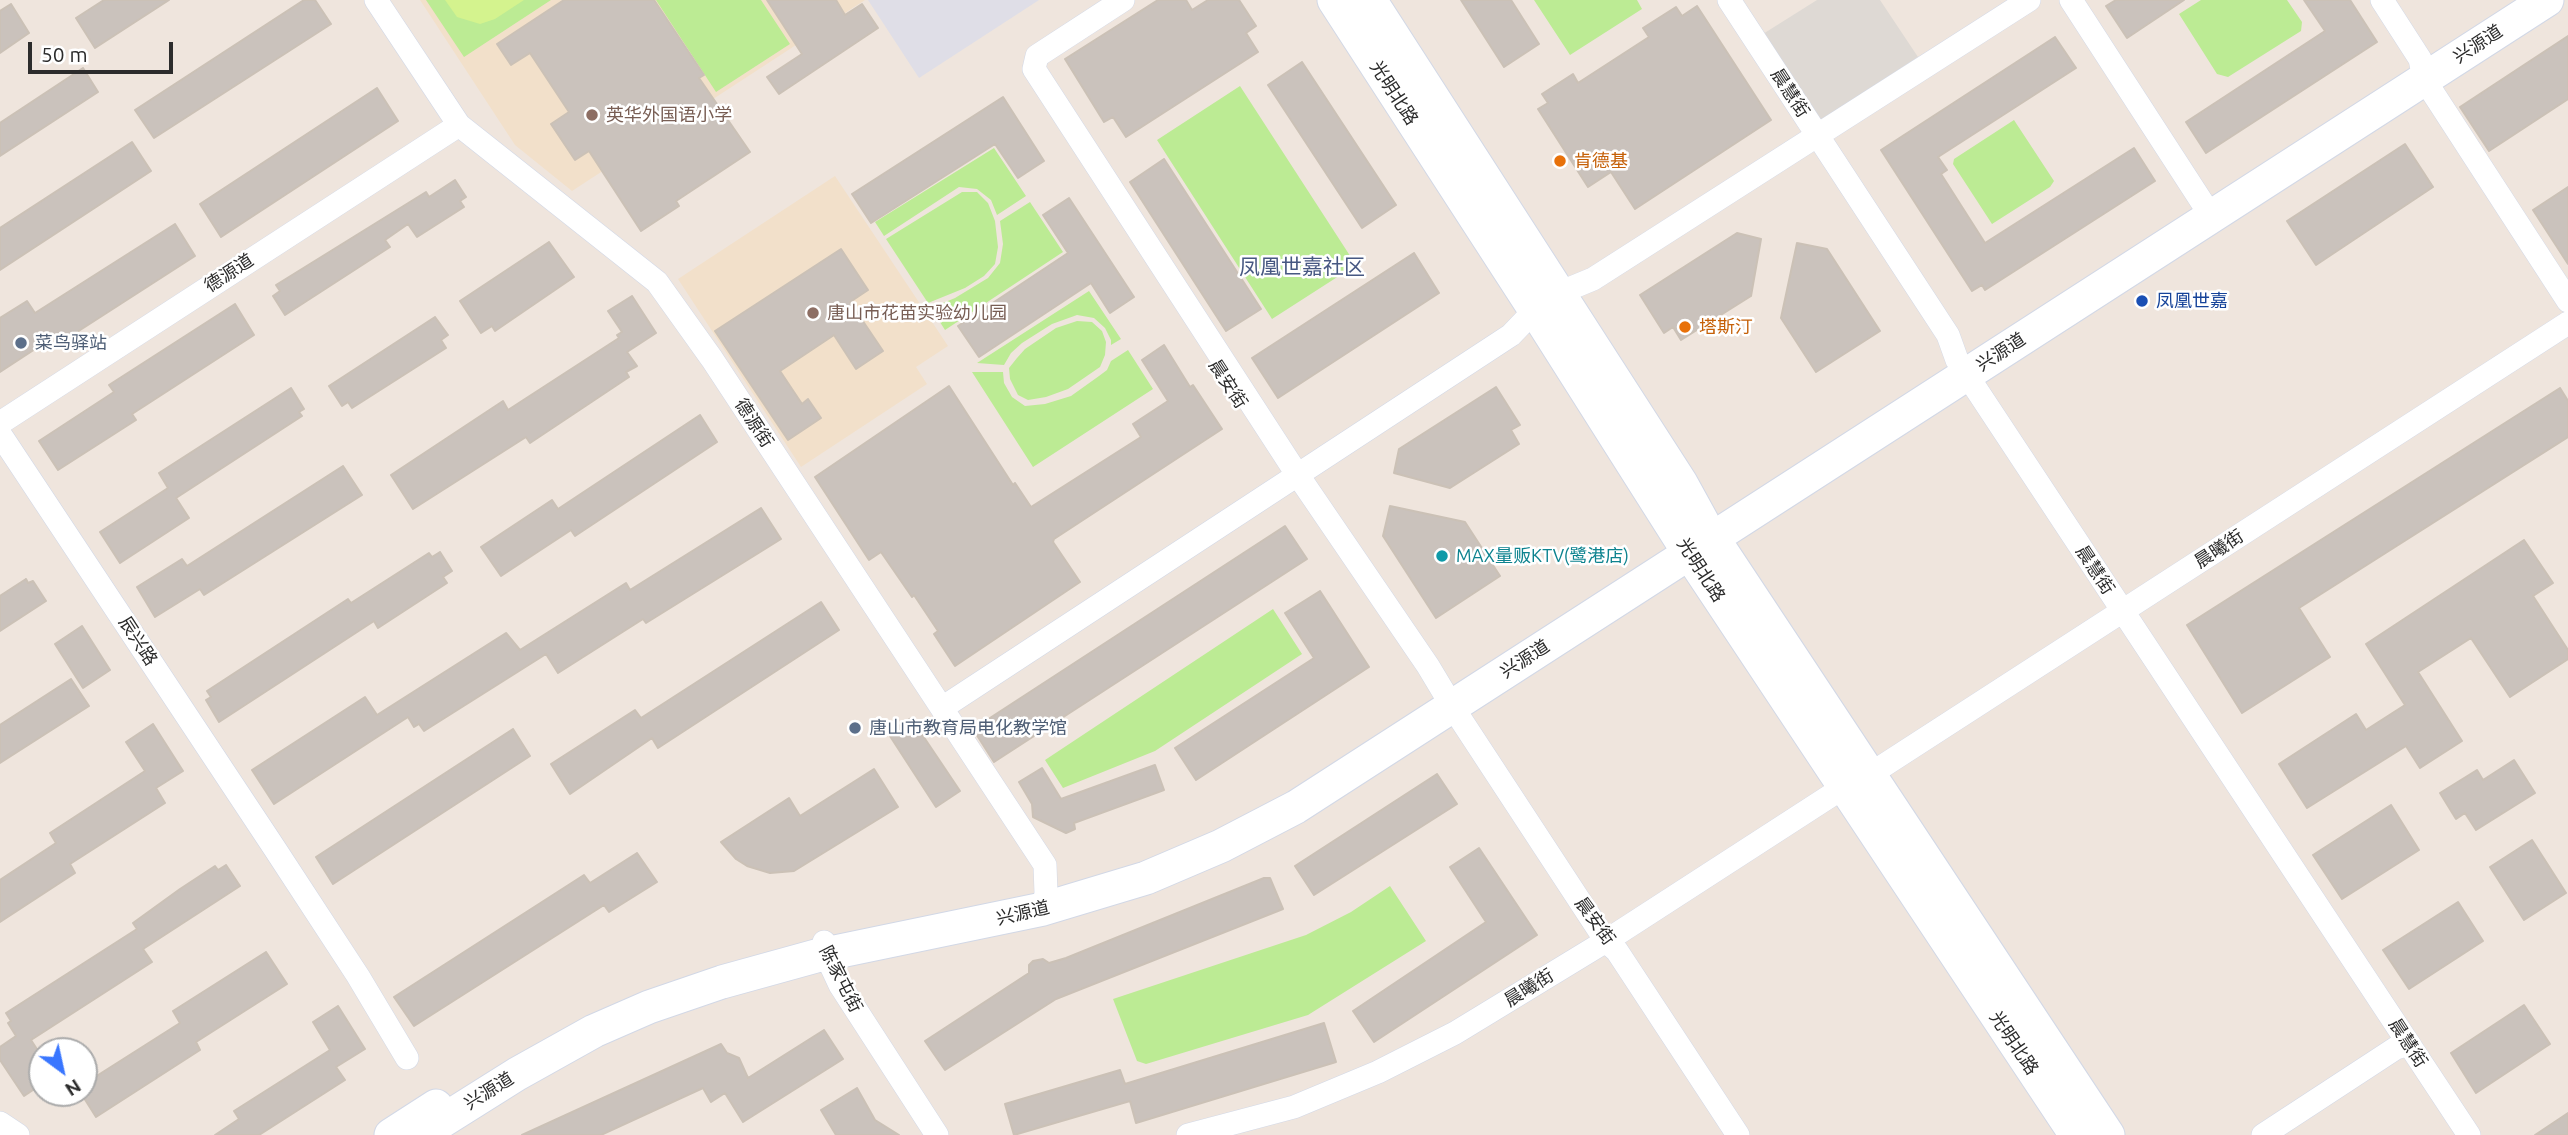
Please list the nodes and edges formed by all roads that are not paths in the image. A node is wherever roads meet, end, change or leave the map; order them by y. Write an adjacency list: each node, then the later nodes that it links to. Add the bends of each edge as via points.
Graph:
1 (376, 0): 17 (street, 德源街)
2 (1106, 0): 15 (street)
3 (1123, 0): 15 (street)
4 (1334, 0): 21 (main road, 光明北路)
5 (1370, 0): 21 (main road, 光明北路)
6 (1713, 0): 18 (street, 晨慧街)
7 (1729, 0): 18 (street, 晨慧街)
8 (2006, 0): 18 (street)
9 (2029, 0): 18 (street)
10 (2071, 0): 19 (street)
11 (2382, 0): 16 (street)
12 (2398, 0): 16 (street)
13 (2511, 0): 16 (main road, 兴源道)
14 (2547, 0): 16 (main road, 兴源道)
15 (1032, 54): 27 (street, 晨安街, via 1034,69)
16 (2425, 63): 19 (main road, 兴源道); 20 (street)
17 (458, 125): 25 (street, 德源道); 31 (street, 德源街, via 657,282)
18 (1809, 135): 21 (street, via 1593,279); 24 (street, 晨慧街, via 1948,335)
19 (2206, 209): 24 (main road, 兴源道)
20 (2568, 301)
21 (1547, 302): 27 (street, via 1511,335); 28 (main road, 光明北路, via 1681,483)
22 (2568, 323): 29 (street, 晨曦街)
23 (2568, 338): 29 (street, 晨曦街)
24 (1956, 370): 28 (main road, 兴源道); 29 (street, 晨慧街)
25 (0, 423)
26 (0, 434): 37 (street, 辰兴路, via 358,976)
27 (1291, 472): 30 (street, 晨安街); 31 (street)
28 (1697, 538): 30 (main road, 兴源道); 32 (main road, 光明北路)
29 (2121, 620): 32 (street, 晨曦街); 36 (street, 晨慧街)
30 (1444, 698): 33 (main road, 兴源道, via 1296,807 1221,846 1146,878); 34 (street, 晨安街)
31 (939, 704): 33 (street, 德源街, via 1045,865)
32 (1860, 787): 34 (street, 晨曦街); 47 (main road, 光明北路); 48 (main road, 光明北路)
33 (1045, 901): 35 (main road, 兴源道)
34 (1611, 946): 44 (street, 晨曦街, via 1378,1072 1294,1107); 45 (street, 晨曦街, via 1462,1044 1385,1084 1301,1118); 46 (street, 晨安街)
35 (822, 950): 40 (main road, 兴源道, via 709,972 604,1010 554,1034); 41 (main road, 兴源道, via 649,1007 594,1031); 42 (street, 陈家屯街, via 830,986); 43 (street, 陈家屯街)
36 (2402, 1050): 49 (street); 50 (street); 51 (street, 晨慧街); 52 (street, 晨慧街)
37 (407, 1058)
38 (0, 1124): 39 (street)
39 (18, 1135)
40 (391, 1135)
41 (420, 1135)
42 (924, 1135)
43 (937, 1135)
44 (1188, 1135)
45 (1241, 1135)
46 (1738, 1135)
47 (2076, 1135)
48 (2108, 1135)
49 (2263, 1135)
50 (2290, 1135)
51 (2452, 1135)
52 (2469, 1135)

